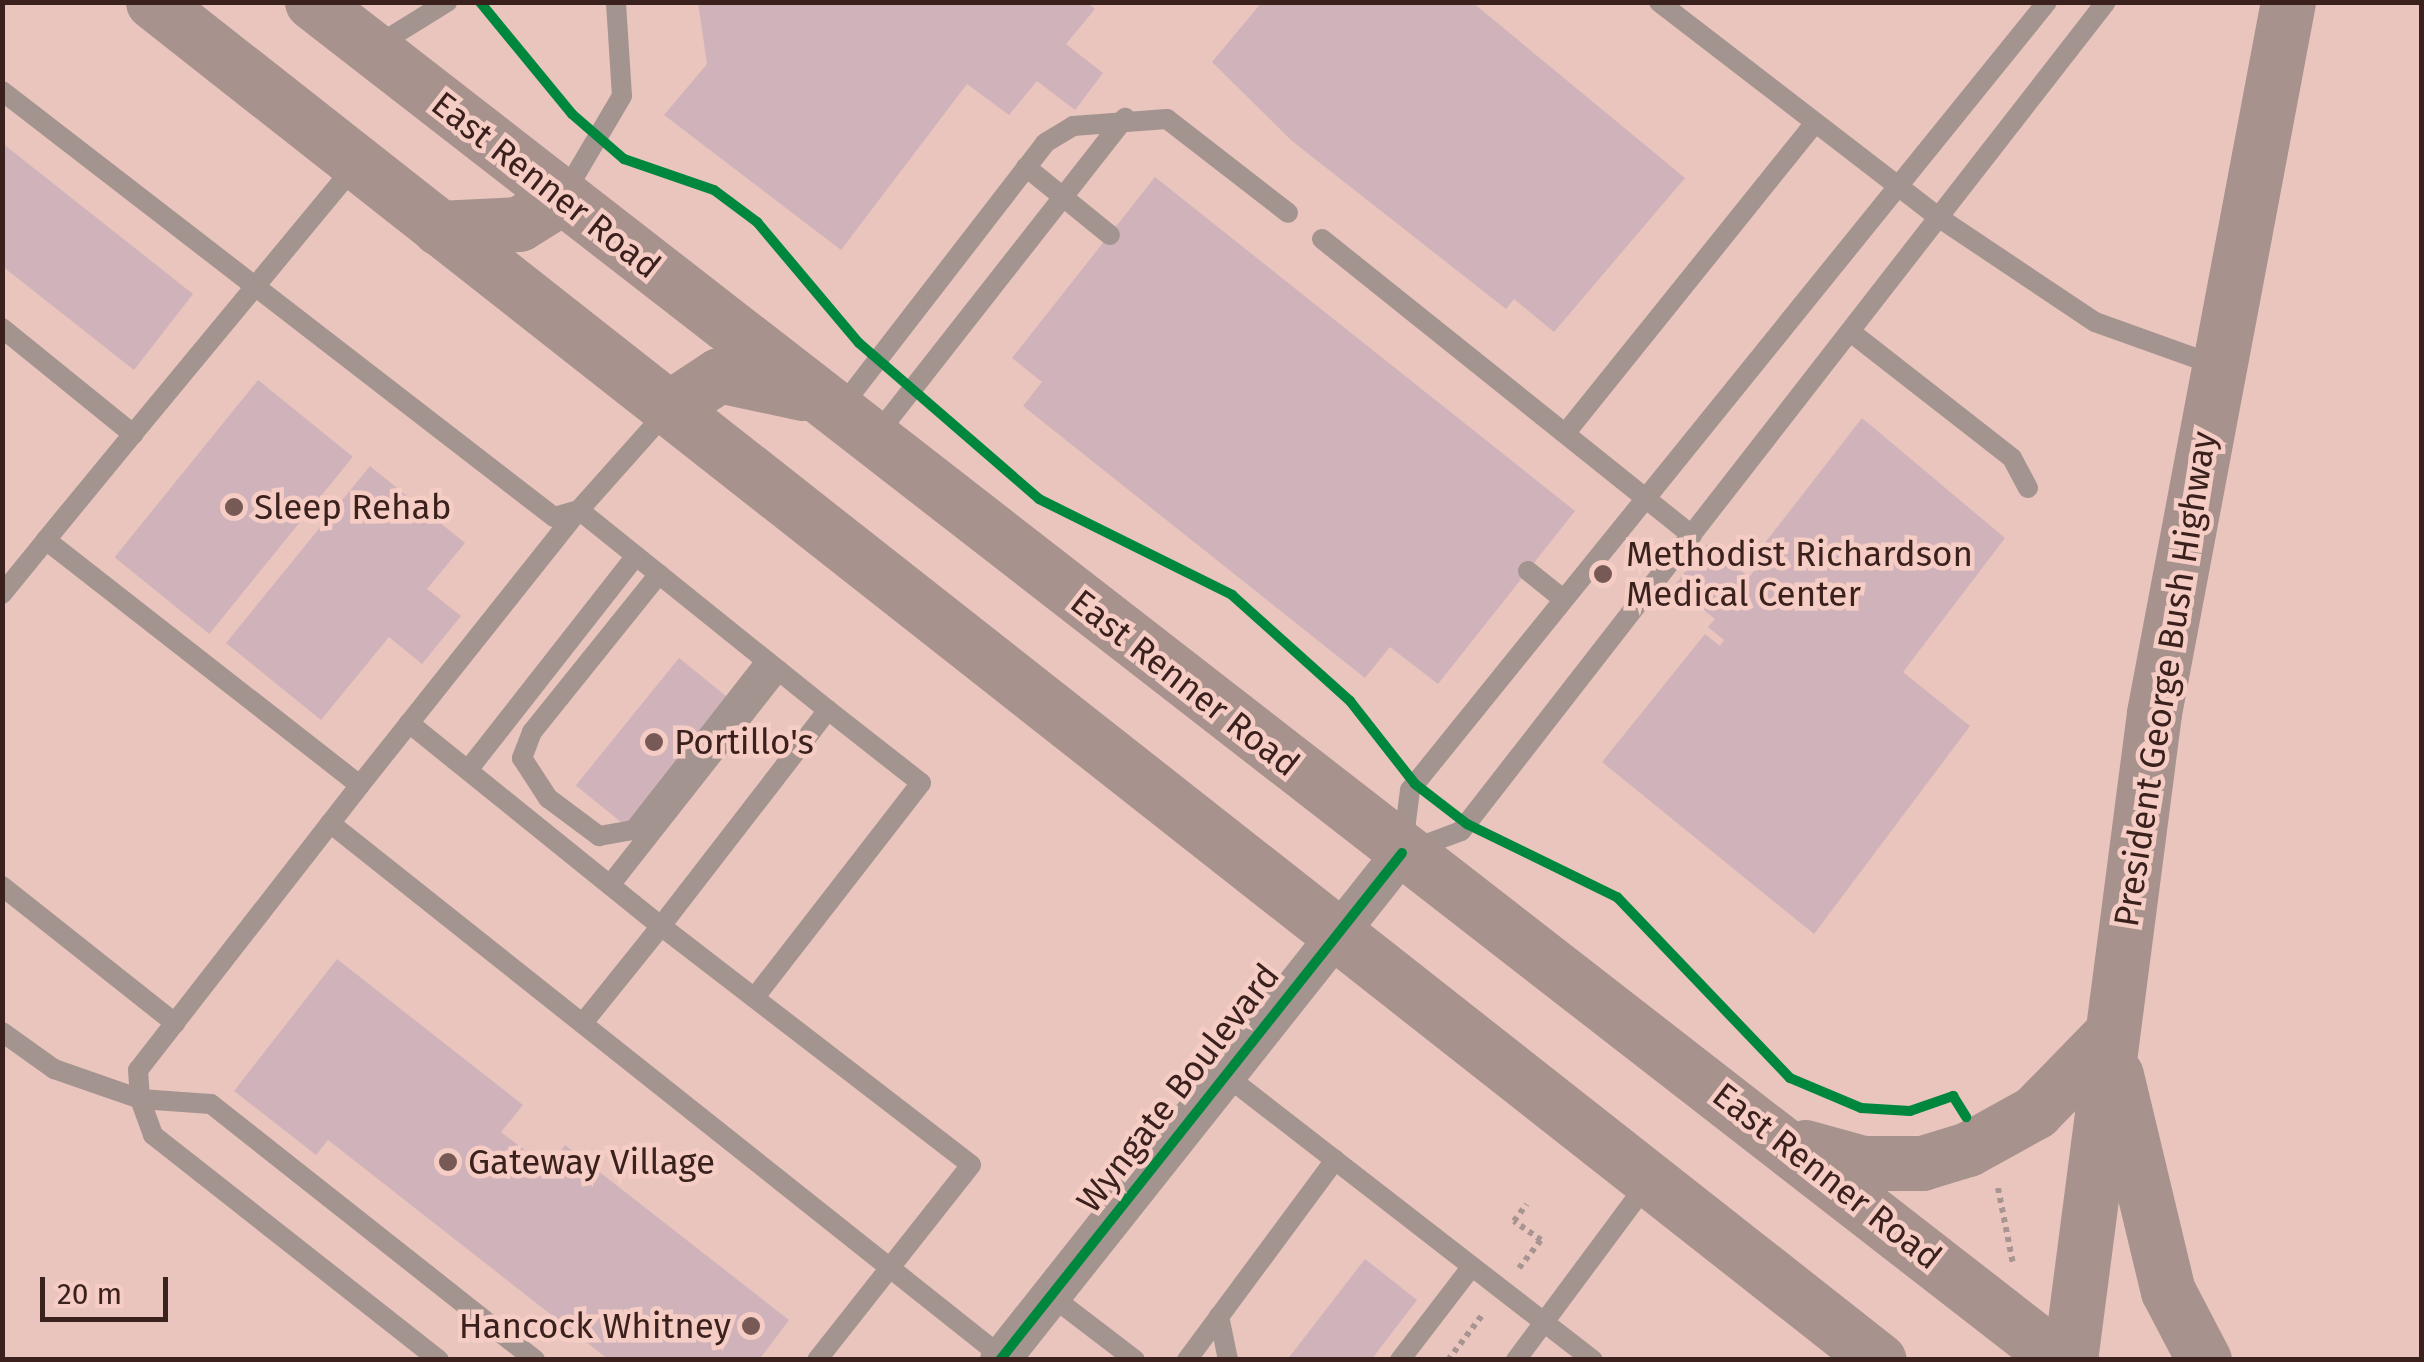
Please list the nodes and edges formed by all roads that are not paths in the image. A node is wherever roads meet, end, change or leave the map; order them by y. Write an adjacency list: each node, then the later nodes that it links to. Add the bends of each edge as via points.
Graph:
1 (153, 2): 13 (main road)
2 (312, 2): 9 (main road, East Renner Road)
3 (446, 2): 9 (lane)
4 (616, 2): 16 (lane, via 622,96)
5 (1660, 2): 12 (lane)
6 (2047, 2): 15 (lane)
7 (2106, 2): 19 (lane)
8 (2288, 2): 26 (main road, President George Bush Highway)
9 (371, 48): 16 (main road, East Renner Road)
10 (2, 92): 23 (lane)
11 (1125, 118): 14 (lane, via 1073,126); 17 (lane); 18 (lane, via 1167,119)
12 (1815, 124): 15 (lane); 29 (lane)
13 (357, 163): 20 (main road); 23 (lane)
14 (1026, 167): 17 (lane); 28 (lane)
15 (1893, 182): 19 (lane); 32 (lane)
16 (562, 198): 20 (main road, via 520,224); 28 (main road, East Renner Road)
17 (1064, 198): 21 (lane); 28 (lane)
18 (1288, 214)
19 (1941, 219): 25 (lane); 26 (lane, via 2095,322)
20 (440, 228): 27 (main road)
21 (1110, 235)
22 (1322, 239): 29 (lane)
23 (254, 282): 30 (lane); 33 (lane, via 554,516)
24 (2, 328): 30 (lane)
25 (1852, 333): 31 (lane, via 2012,458); 34 (lane)
26 (2216, 366): 56 (main road, President George Bush Highway)
27 (669, 408): 28 (main road, via 719,375); 33 (lane); 51 (main road)
28 (842, 416): 47 (main road, East Renner Road)
29 (1568, 430): 32 (lane)
30 (132, 434): 35 (lane)
31 (2028, 488)
32 (1642, 498): 34 (lane); 40 (lane)
33 (580, 510): 36 (lane); 43 (lane)
34 (1692, 534): 47 (lane, via 1461,832)
35 (46, 540): 39 (lane); 45 (lane)
36 (636, 556): 38 (lane); 44 (lane)
37 (1528, 571): 40 (lane)
38 (659, 574): 41 (lane); 41 (lane, via 532,732 522,758 548,798 599,836 634,830)
39 (2, 594)
40 (1563, 599): 47 (lane, via 1410,790)
41 (773, 666): 42 (lane); 48 (lane)
42 (828, 710): 50 (lane); 52 (lane, via 921,783)
43 (409, 723): 44 (lane); 45 (lane)
44 (468, 770): 48 (lane)
45 (360, 785): 46 (lane)
46 (330, 822): 53 (lane); 54 (lane)
47 (1402, 853): 51 (street, Wyngate Boulevard); 59 (main road, East Renner Road)
48 (610, 885): 50 (lane)
49 (2, 886): 54 (lane)
50 (661, 926): 52 (lane); 53 (lane)
51 (1336, 933): 57 (street, Wyngate Boulevard); 61 (main road)
52 (754, 998): 63 (lane, via 971,1165)
53 (582, 1023): 63 (lane)
54 (175, 1024): 58 (lane, via 138,1070)
55 (2, 1032): 58 (lane, via 54,1069)
56 (2108, 1038): 59 (main road, via 2034,1112 1938,1158 1863,1163); 79 (main road, President George Bush Highway); 80 (main road, via 2168,1291)
57 (1224, 1074): 60 (lane); 64 (street, Wyngate Boulevard)
58 (140, 1099): 68 (lane, via 153,1135); 69 (lane, via 211,1104)
59 (1788, 1142): 78 (main road, East Renner Road)
60 (1335, 1160): 62 (lane); 65 (lane)
61 (1650, 1180): 66 (lane); 77 (main road)
62 (1472, 1266): 66 (lane); 74 (lane)
63 (890, 1268): 67 (lane); 70 (lane)
64 (1050, 1295): 67 (street, Wyngate Boulevard); 71 (lane)
65 (1219, 1316): 72 (lane); 73 (lane)
66 (1544, 1322): 75 (lane); 76 (lane)
67 (1001, 1358)
68 (439, 1360)
69 (534, 1360)
70 (817, 1360)
71 (1135, 1360)
72 (1187, 1360)
73 (1228, 1360)
74 (1400, 1360)
75 (1516, 1360)
76 (1592, 1360)
77 (1879, 1360)
78 (2060, 1360)
79 (2070, 1360)
80 (2204, 1360)

